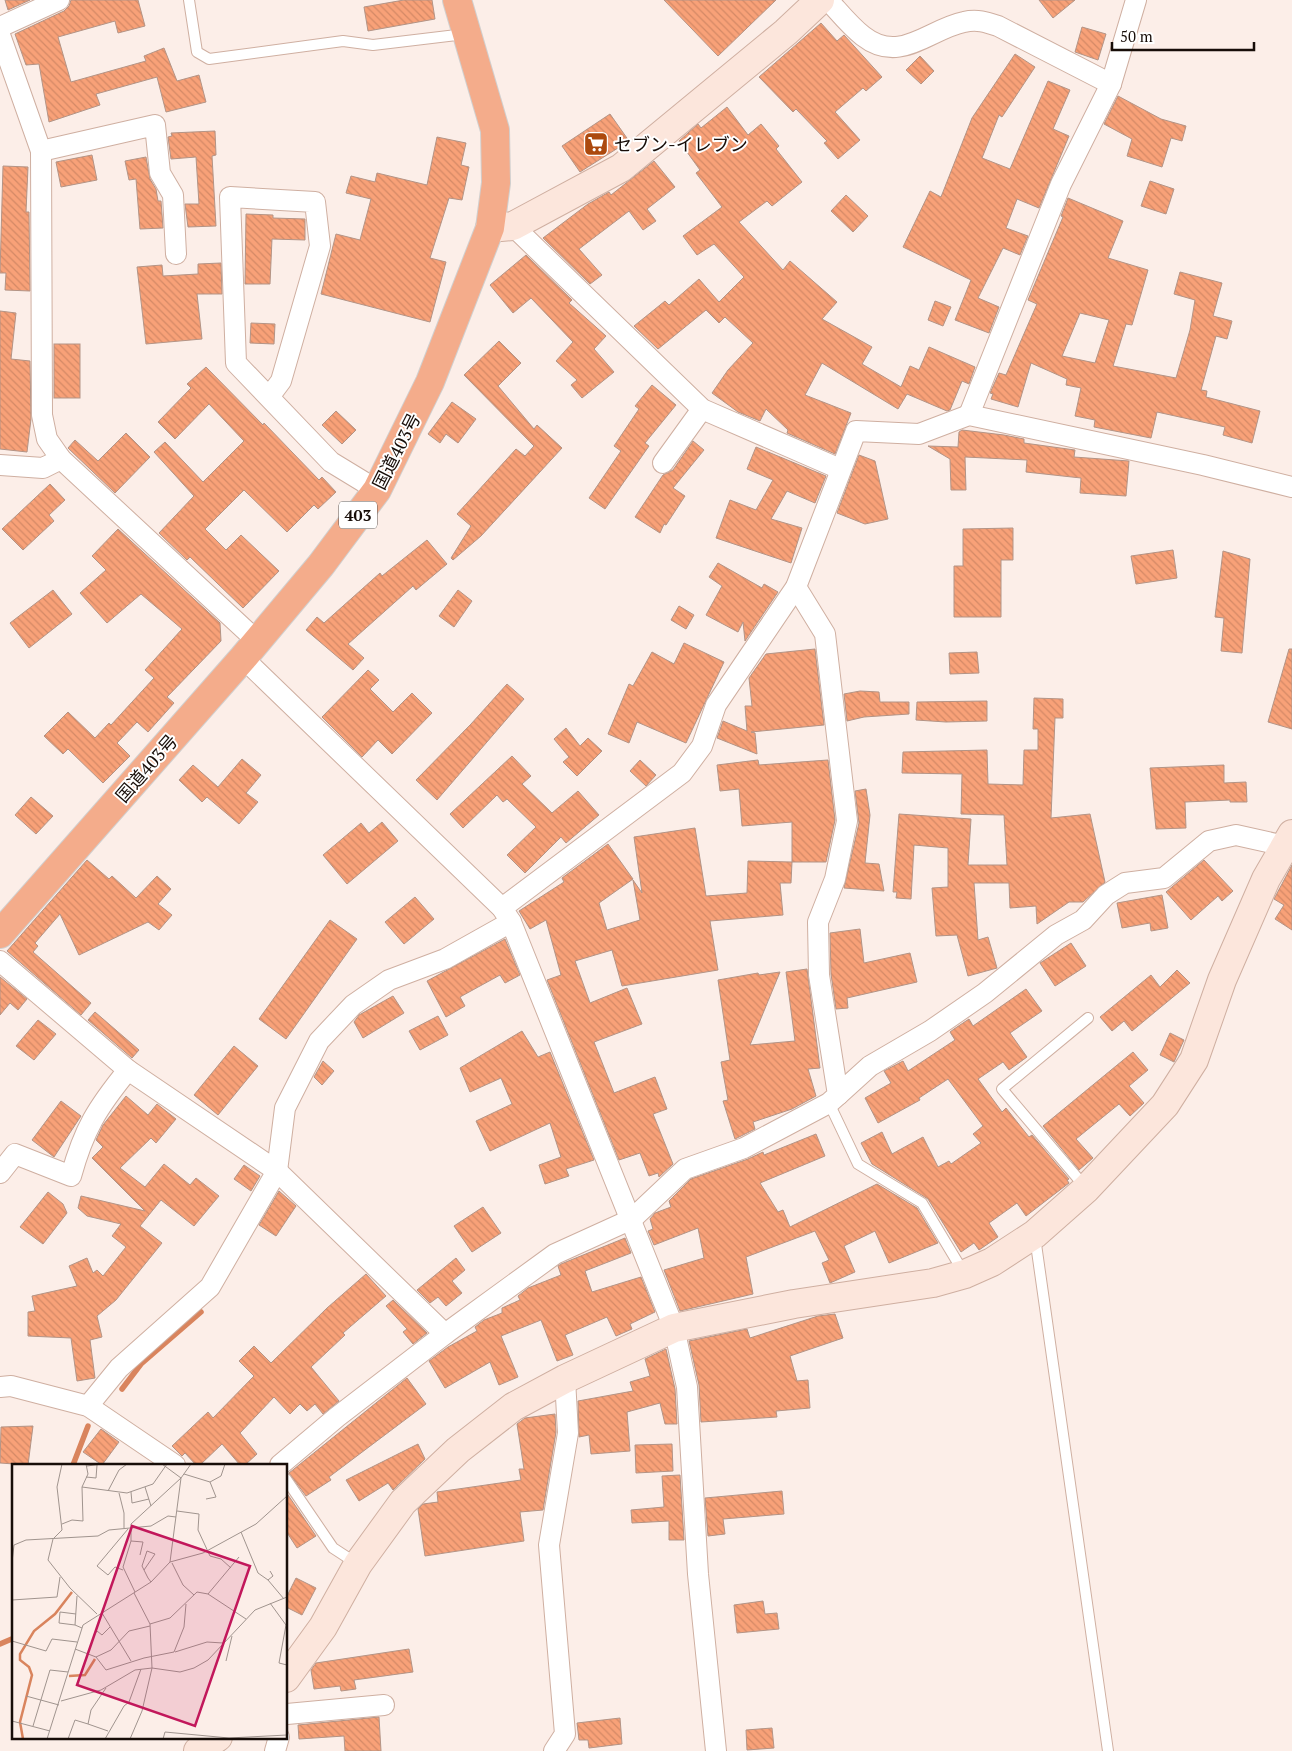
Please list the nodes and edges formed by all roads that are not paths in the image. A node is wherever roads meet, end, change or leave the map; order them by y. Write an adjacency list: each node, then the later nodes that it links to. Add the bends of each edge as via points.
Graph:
1 (59, 0): 7 (street)
2 (189, 0): 8 (lane, via 197,52 208,59 343,41 373,45)
3 (456, 0): 8 (highway, 国道403号 / 403)
4 (820, 0): 12 (street, via 786,32 620,168)
5 (828, 0): 10 (street, via 864,37 884,46 901,48 963,22 981,20)
6 (1136, 0): 10 (street)
7 (0, 27)
8 (466, 34): 12 (highway, 国道403号 / 403, via 495,130)
9 (0, 35): 11 (street)
10 (1110, 84): 16 (street, via 1061,184)
11 (42, 152): 13 (street, via 155,125 160,173 173,195); 17 (street, via 42,415 47,439)
12 (501, 227): 15 (street); 22 (highway, 国道403号 / 403)
13 (176, 254)
14 (269, 397): 14 (street, via 236,363 230,197 315,202 320,246 281,381); 22 (street, via 331,462)
15 (702, 409): 18 (street); 20 (street)
16 (969, 416): 20 (street, via 919,434 856,431); 21 (street)
17 (61, 460): 19 (street, via 43,468); 24 (street)
18 (662, 463)
19 (0, 465)
20 (840, 469): 23 (street)
21 (1292, 487)
22 (377, 490): 24 (highway, 国道403号 / 403, via 321,565)
23 (796, 587): 26 (street, via 716,705 702,746 682,773); 31 (street, via 825,634 846,821 835,879 818,922 819,975)
24 (250, 649): 26 (street); 27 (highway, 国道403号 / 403)
25 (1288, 840): 31 (street, via 1236,835 1209,841 1164,878 1125,883 1106,895 1083,920 1056,936 985,993 930,1031 870,1066); 34 (street, via 1266,879 1222,980 1194,1060 1165,1105)
26 (506, 915): 32 (street, via 445,959 389,980 353,1005 319,1041 285,1108); 35 (street)
27 (0, 934)
28 (0, 961): 30 (street)
29 (1088, 1018): 34 (lane, via 1002,1089)
30 (128, 1070): 32 (street); 33 (street, via 100,1105 80,1145 71,1176 15,1154)
31 (833, 1099): 35 (street, via 744,1148 685,1168); 37 (lane, via 858,1164 922,1203)
32 (277, 1171): 39 (street); 42 (street, via 210,1287 119,1368)
33 (0, 1173)
34 (1086, 1189): 36 (street)
35 (632, 1219): 38 (street); 39 (street, via 555,1254)
36 (1035, 1234): 37 (street, via 992,1262); 56 (lane)
37 (965, 1274): 38 (street, via 933,1284 794,1304)
38 (674, 1328): 40 (street); 55 (street, via 687,1387 698,1574)
39 (445, 1334): 44 (street)
40 (565, 1379): 46 (street, via 513,1407 458,1450 403,1502); 54 (street, via 568,1433 549,1545 565,1734)
41 (0, 1387): 42 (street, via 11,1386)
42 (88, 1406): 43 (street)
43 (174, 1464)
44 (281, 1464)
45 (288, 1482): 46 (lane, via 333,1548)
46 (358, 1564): 47 (street, via 323,1627)
47 (288, 1675)
48 (384, 1705): 49 (street)
49 (288, 1715)
50 (217, 1738): 52 (street)
51 (279, 1738): 53 (street)
52 (198, 1751)
53 (275, 1751)
54 (554, 1751)
55 (716, 1751)
56 (1108, 1751)

